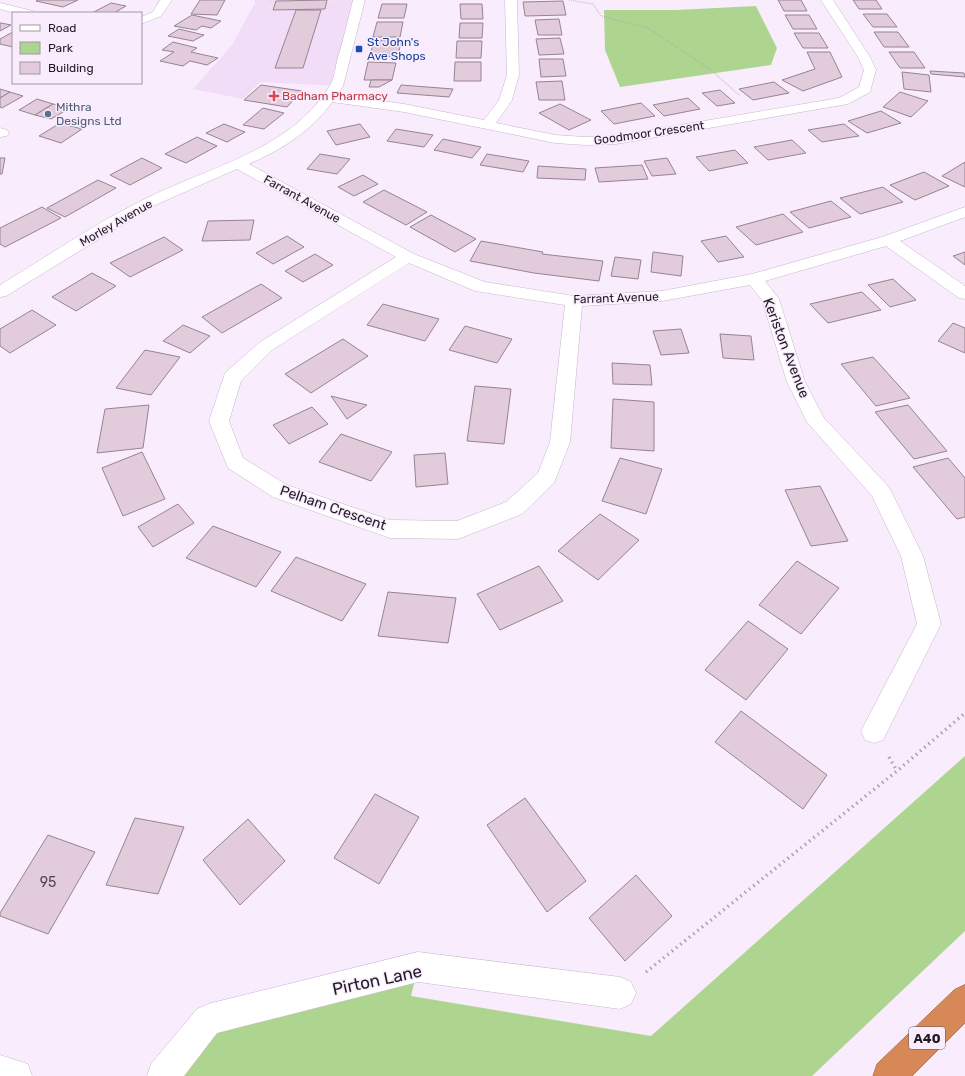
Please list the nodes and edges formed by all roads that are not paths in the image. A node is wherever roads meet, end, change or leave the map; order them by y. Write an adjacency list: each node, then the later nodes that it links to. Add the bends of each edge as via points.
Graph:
1 (166, 0): 7 (street, via 157,14)
2 (359, 0): 8 (street, via 337,86)
3 (511, 0): 9 (street, via 513,75 505,100)
4 (827, 0): 9 (street, Goodmoor Crescent, via 870,70 865,89 843,101 616,140 555,139)
5 (0, 6): 6 (street)
6 (24, 12)
7 (142, 21)
8 (330, 98): 9 (street, Goodmoor Crescent, via 404,108); 10 (street, Morley Avenue, via 284,140)
9 (487, 125)
10 (238, 164): 13 (street, Farrant Avenue); 15 (street, Morley Avenue, via 148,203)
11 (965, 212): 12 (street, Farrant Avenue)
12 (888, 240): 14 (street, Farrant Avenue); 16 (street)
13 (408, 257): 17 (street, Farrant Avenue, via 481,287); 17 (street, Pelham Crescent, via 266,346 232,378 219,421 235,463 280,491 390,529 458,530 514,508 547,477 560,442)
14 (754, 279): 17 (street, Farrant Avenue, via 662,296); 18 (street, Keriston Avenue, via 770,299 796,382 816,422 880,491 912,556 929,624)
15 (0, 292)
16 (965, 294)
17 (574, 301)
18 (874, 731)
19 (620, 993): 23 (street, Pirton Lane, via 418,967 208,1020)
20 (965, 1001): 24 (highway, A40)
21 (0, 1071): 22 (street)
22 (16, 1076)
23 (163, 1076)
24 (889, 1076)

